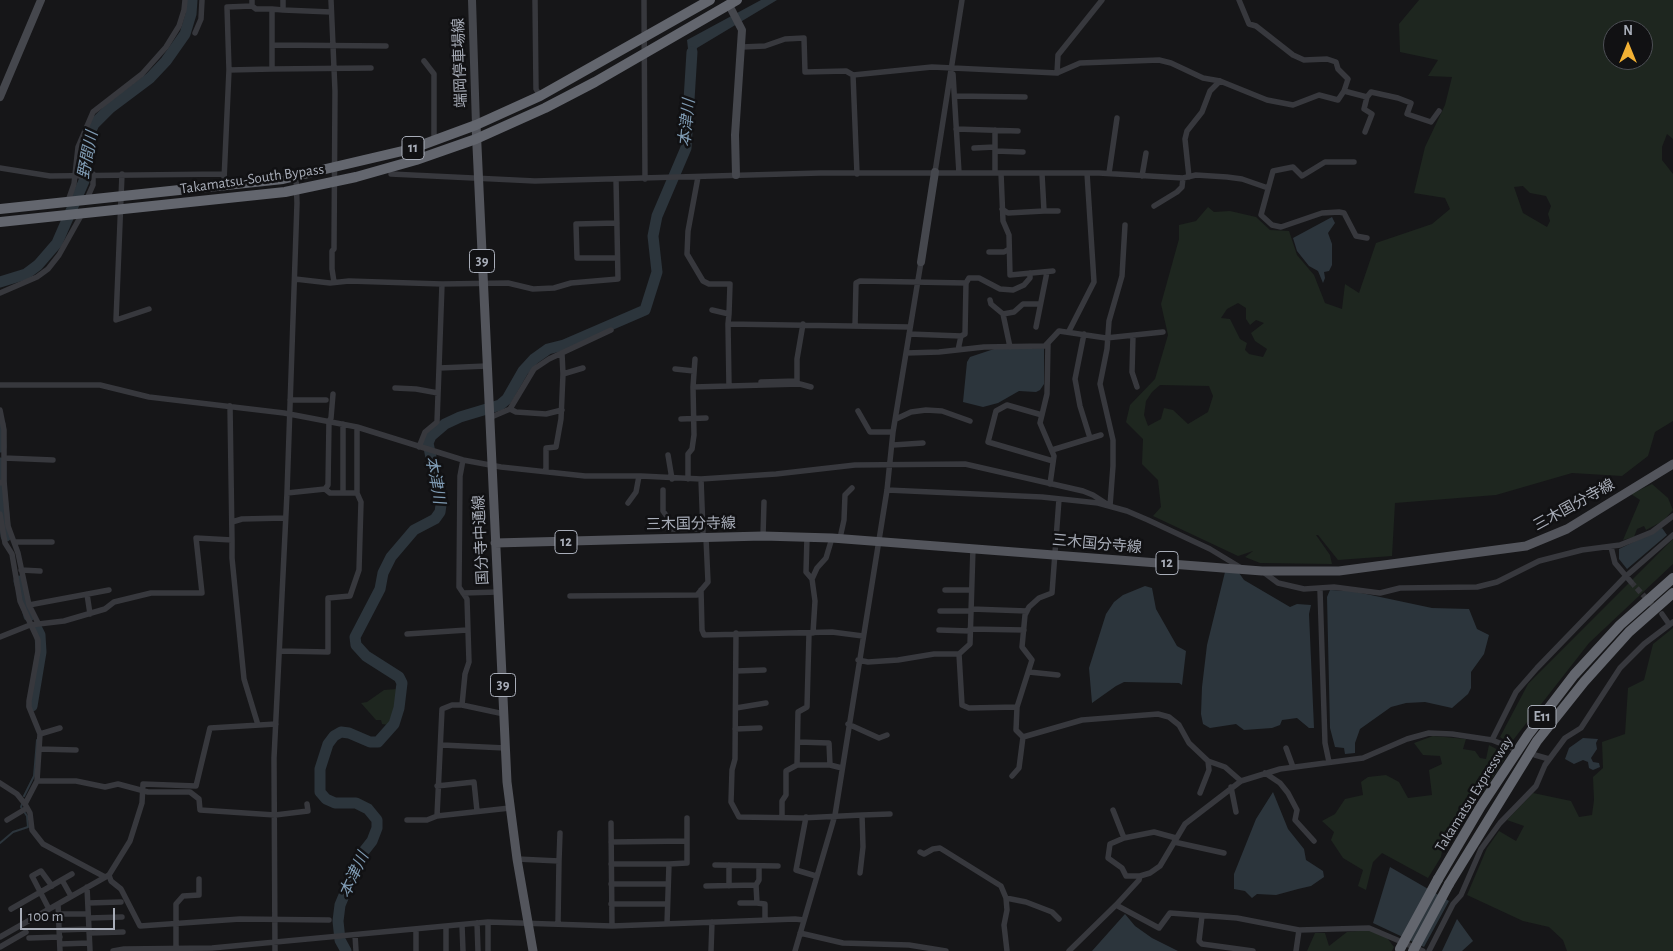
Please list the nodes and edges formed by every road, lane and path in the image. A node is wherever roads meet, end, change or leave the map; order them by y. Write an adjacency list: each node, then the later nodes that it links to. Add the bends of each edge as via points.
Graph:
1 (41, 0): 38 (street)
2 (184, 0): 62 (street, via 179,26 166,47 142,74 93,112 78,147)
3 (202, 0): 19 (street)
4 (283, 0): 17 (street)
5 (331, 0): 18 (street)
6 (472, 0): 43 (street, 端岡停車場線)
7 (535, 0): 36 (street, via 536,89)
8 (644, 0): 20 (street)
9 (710, 0): 20 (highway, Takamatsu-South Bypass / 11)
10 (962, 0): 27 (street)
11 (1102, 0): 32 (street, via 1058,55)
12 (1238, 0): 35 (street, via 1249,24 1293,55 1304,60 1334,60 1338,70 1348,79)
13 (227, 3): 14 (street); 31 (street)
14 (252, 3): 16 (street, via 256,9)
15 (733, 6): 24 (street, via 740,25); 25 (highway, Takamatsu-South Bypass / 11)
16 (272, 10): 17 (street); 21 (street)
17 (283, 10): 18 (street)
18 (331, 12): 22 (street)
19 (195, 33)
20 (644, 38): 25 (street); 36 (highway, Takamatsu-South Bypass / 11)
21 (272, 45): 22 (street); 29 (street)
22 (332, 45): 23 (street); 30 (street)
23 (386, 46)
24 (742, 47): 33 (street, via 804,38 805,72 846,71); 68 (street, via 735,135)
25 (645, 53): 48 (highway, Takamatsu-South Bypass / 11, via 535,117); 74 (street)
26 (424, 61): 49 (street, via 434,74)
27 (952, 67): 32 (street); 33 (street); 37 (street); 57 (street)
28 (371, 68): 30 (street)
29 (272, 69): 30 (street); 31 (street)
30 (334, 69): 56 (street)
31 (229, 70): 64 (street, via 224,177)
32 (1057, 73): 34 (street, via 1080,63 1159,60 1203,78)
33 (853, 75): 66 (street)
34 (1220, 81): 35 (street, via 1261,98 1293,105 1315,95 1338,100); 72 (street, via 1210,91 1202,112 1187,131)
35 (1344, 91): 40 (street)
36 (540, 96): 43 (highway, Takamatsu-South Bypass / 11)
37 (955, 96): 39 (street); 44 (street)
38 (0, 97)
39 (1025, 97)
40 (1367, 97): 41 (street, via 1371,92 1404,100 1410,103 1407,114 1431,122); 47 (street, via 1364,109 1372,114)
41 (1439, 111)
42 (1117, 118): 61 (street)
43 (476, 125): 48 (main road, 国分寺中通線 / 39); 49 (highway, Takamatsu-South Bypass / 11)
44 (956, 129): 45 (street); 58 (street)
45 (995, 130): 46 (street); 51 (street)
46 (1018, 131)
47 (1364, 132)
48 (476, 139): 75 (main road, 国分寺中通線 / 39); 76 (highway, Takamatsu-South Bypass / 11, via 416,160)
49 (434, 140): 56 (highway, Takamatsu-South Bypass / 11)
50 (974, 148): 51 (street)
51 (995, 149): 52 (street); 59 (street)
52 (1023, 152)
53 (1146, 153): 69 (street)
54 (1354, 162): 77 (street, via 1325,162 1302,176 1292,167 1272,171)
55 (0, 168): 62 (street, via 50,176)
56 (335, 169): 70 (highway, Takamatsu-South Bypass / 11); 76 (street)
57 (934, 172): 58 (street); 66 (street); 96 (street)
58 (959, 173): 59 (street)
59 (998, 173): 67 (street); 84 (street)
60 (1087, 173): 61 (street); 67 (street); 117 (street, via 1094,282)
61 (1109, 173): 69 (street)
62 (76, 174): 63 (street); 81 (street)
63 (92, 174): 64 (street); 80 (street, via 93,185)
64 (122, 174): 79 (street)
65 (392, 174): 75 (street)
66 (857, 174): 68 (street)
67 (1042, 174): 86 (street)
68 (736, 175): 71 (street)
69 (1142, 176): 72 (street)
70 (296, 177): 78 (street); 79 (highway, Takamatsu-South Bypass / 11)
71 (698, 177): 74 (street); 109 (street, via 687,254 703,281 730,284)
72 (1186, 178): 77 (street, via 1205,175 1242,179); 82 (street, via 1177,192)
73 (616, 179): 74 (street); 75 (street); 90 (street)
74 (645, 179)
75 (478, 180): 101 (main road, 国分寺中通線 / 39)
76 (335, 182): 78 (highway, Takamatsu-South Bypass / 11); 99 (street)
77 (1268, 188): 92 (street, via 1261,215 1272,225 1287,226 1322,213 1339,212 1344,213 1356,236)
78 (297, 190): 85 (highway, Takamatsu-South Bypass / 11); 98 (street)
79 (121, 198): 80 (highway, Takamatsu-South Bypass / 11); 85 (street)
80 (86, 202): 81 (highway, Takamatsu-South Bypass / 11)
81 (67, 204): 83 (highway, Takamatsu-South Bypass / 11)
82 (1154, 206)
83 (0, 209)
84 (1002, 209): 86 (street, via 1008,213); 93 (street, via 1003,221 1010,234)
85 (121, 210): 88 (highway, Takamatsu-South Bypass / 11); 107 (street, via 116,320)
86 (1044, 211): 87 (street)
87 (1058, 211)
88 (80, 214): 89 (highway, Takamatsu-South Bypass / 11); 104 (street, via 48,269)
89 (0, 222)
90 (617, 223): 95 (street); 95 (street, via 576,224 577,258)
91 (1125, 225): 123 (street, via 1121,283)
92 (1367, 238)
93 (1009, 249): 94 (street); 97 (street, via 1010,275)
94 (989, 252)
95 (617, 258): 101 (street, via 618,279 533,289 508,282)
96 (922, 262): 100 (street)
97 (1030, 273): 102 (street, via 1024,285 1013,290 1000,289 979,278 969,278); 106 (street, via 1050,272)
98 (295, 278): 99 (street); 145 (street)
99 (334, 282): 103 (street)
100 (918, 282): 102 (street); 113 (street, via 860,280 856,283); 114 (street)
101 (483, 283): 103 (street); 130 (main road, 国分寺中通線 / 39)
102 (966, 283): 121 (street, via 965,334)
103 (442, 284): 131 (street)
104 (0, 293)
105 (990, 300): 110 (street)
106 (1039, 304): 110 (street, via 1023,304 1014,312); 115 (street)
107 (149, 309)
108 (712, 310): 109 (street)
109 (729, 314): 111 (street)
110 (1003, 314): 125 (street)
111 (728, 324): 112 (street); 138 (street)
112 (803, 324): 113 (street); 136 (street, via 797,381)
113 (855, 326): 114 (street)
114 (910, 327): 119 (street)
115 (1036, 327)
116 (611, 330): 128 (street)
117 (1069, 331): 120 (street); 124 (street, via 1059,331)
118 (1163, 332): 122 (street)
119 (909, 334): 121 (street); 127 (street)
120 (1084, 334): 123 (street); 165 (street, via 1075,379)
121 (961, 336): 126 (street)
122 (1134, 336): 123 (street); 141 (street, via 1132,372)
123 (1106, 338): 195 (street, via 1100,384 1113,440)
124 (1048, 343): 125 (street, via 1045,346); 153 (street, via 1047,394)
125 (1010, 347): 126 (street)
126 (958, 350): 127 (street)
127 (906, 353): 158 (street)
128 (562, 354): 135 (street); 148 (street, via 534,370)
129 (695, 359): 134 (street)
130 (487, 366): 131 (street); 154 (main road, 国分寺中通線 / 39)
131 (439, 368): 143 (street)
132 (583, 368): 135 (street)
133 (675, 369): 134 (street)
134 (694, 370): 139 (street)
135 (563, 374): 150 (street)
136 (761, 382)
137 (0, 385): 147 (street, via 100,385 144,396)
138 (729, 386): 139 (street); 140 (street, via 800,384)
139 (693, 387): 157 (street)
140 (811, 387)
141 (1137, 387)
142 (396, 388): 143 (street)
143 (438, 393): 168 (street, via 437,422 425,432)
144 (333, 394): 160 (street)
145 (290, 400): 146 (street); 152 (street)
146 (326, 400)
147 (230, 406): 152 (street); 199 (street)
148 (510, 409): 150 (street, via 546,414); 154 (street)
149 (0, 410): 171 (street)
150 (562, 410): 178 (street, via 556,447 546,448)
151 (858, 411): 163 (street, via 870,432)
152 (289, 415): 160 (street); 189 (street)
153 (1042, 415): 169 (street, via 1040,424); 174 (street, via 1007,405 996,411 988,442)
154 (489, 417): 177 (main road, 国分寺中通線 / 39)
155 (706, 418): 157 (street)
156 (681, 419): 157 (street)
157 (693, 419): 181 (street)
158 (896, 420): 159 (street, via 911,412 926,410 942,411); 163 (street)
159 (970, 420)
160 (329, 421): 161 (street); 186 (street, via 328,485)
161 (343, 424): 162 (street); 190 (street)
162 (357, 427): 168 (street); 191 (street)
163 (893, 432): 167 (street)
164 (1101, 435): 165 (street)
165 (1090, 438): 169 (street)
166 (923, 443): 167 (street)
167 (893, 445): 176 (street)
168 (421, 448): 173 (street)
169 (1052, 450): 174 (street)
170 (668, 455): 180 (street)
171 (4, 458): 172 (street); 183 (street)
172 (53, 460)
173 (463, 460): 177 (street); 228 (street, via 459,587)
174 (1053, 461): 184 (street)
175 (1673, 464): 217 (main road, 三木国分寺線 / 12, via 1567,529 1526,546 1372,568)
176 (890, 465): 182 (street, via 856,465); 184 (street, via 965,464); 188 (street)
177 (491, 466): 178 (street); 210 (main road, 国分寺中通線 / 39)
178 (546, 471): 179 (street, via 585,476)
179 (639, 476): 180 (street); 194 (street, via 636,492)
180 (672, 479): 181 (street)
181 (688, 479): 182 (street)
182 (701, 480): 200 (street)
183 (2, 482): 205 (street)
184 (1050, 484): 195 (street, via 1093,495)
185 (852, 488): 204 (street, via 845,495 844,520)
186 (325, 489): 189 (street); 190 (street, via 330,493)
187 (663, 490): 200 (street, via 660,503 668,529)
188 (887, 490): 192 (street); 207 (street)
189 (287, 493): 198 (street)
190 (343, 493): 191 (street)
191 (357, 493): 250 (street, via 361,502 358,570 350,596 328,598 328,652)
192 (1059, 498): 195 (street); 213 (street)
193 (764, 502): 202 (street)
194 (628, 503)
195 (1110, 506): 214 (street, via 1178,534)
196 (0, 514): 209 (street)
197 (1673, 516): 212 (street, via 1652,532)
198 (285, 518): 199 (street); 250 (street)
199 (232, 522): 206 (street)
200 (704, 535): 202 (main road, 三木国分寺線 / 12); 210 (main road, 三木国分寺線 / 12); 223 (street, via 708,582)
201 (1673, 535): 218 (street)
202 (763, 536): 203 (main road, 三木国分寺線 / 12)
203 (807, 537): 204 (main road, 三木国分寺線 / 12); 220 (street, via 806,572)
204 (836, 538): 207 (main road, 三木国分寺線 / 12); 220 (street)
205 (13, 540): 208 (street); 209 (street); 215 (street)
206 (232, 540): 236 (street, via 196,538 202,593 151,593 114,602); 264 (street, via 244,679)
207 (878, 540): 211 (main road, 三木国分寺線 / 12); 248 (street)
208 (52, 542)
209 (5, 543): 240 (street, via 12,554 20,601)
210 (495, 543): 227 (main road, 国分寺中通線 / 39)
211 (973, 548): 213 (main road, 三木国分寺線 / 12); 225 (street)
212 (1611, 548): 218 (street, via 1615,563); 226 (street, via 1582,550 1539,561 1497,582 1478,587 1400,588 1380,593 1334,587)
213 (1055, 554): 214 (main road, 三木国分寺線 / 12); 235 (street, via 1052,593 1039,598)
214 (1243, 569): 217 (main road, 三木国分寺線 / 12)
215 (21, 570): 216 (street); 232 (street)
216 (40, 571)
217 (1262, 571): 226 (street, via 1278,582)
218 (1626, 577): 221 (street); 271 (street, via 1516,692)
219 (1673, 578): 388 (highway, Takamatsu Expressway / E11, bridge, via 1620,625 1574,675 1528,735 1481,806)
220 (812, 579): 247 (street, via 815,601)
221 (1631, 582)
222 (108, 590): 230 (street)
223 (701, 590): 231 (street, via 697,595); 245 (street, via 704,635)
224 (945, 590): 225 (street)
225 (971, 590): 234 (street)
226 (1320, 590): 282 (street, via 1325,743)
227 (498, 592): 228 (street); 261 (main road, 国分寺中通線 / 39)
228 (463, 593): 241 (street, via 467,599)
229 (1673, 593): 407 (highway, Takamatsu Expressway / E11, bridge, via 1622,639 1537,741 1449,884)
230 (87, 594): 232 (street); 236 (street)
231 (570, 596)
232 (29, 605): 238 (street)
233 (940, 610): 234 (street)
234 (971, 610): 235 (street); 243 (street)
235 (1027, 612): 244 (street)
236 (90, 614): 238 (street)
237 (1662, 614): 239 (street)
238 (38, 623): 240 (street)
239 (1671, 623): 280 (street, via 1620,668 1581,728 1565,738)
240 (30, 625): 249 (street); 268 (street, via 38,640 38,651 29,708)
241 (467, 630): 246 (street); 258 (street, via 468,662)
242 (939, 630): 243 (street)
243 (970, 630): 244 (street); 251 (street, via 970,644)
244 (1024, 630): 255 (street, via 1022,647 1032,660)
245 (736, 633): 247 (street); 254 (street)
246 (407, 634)
247 (811, 634): 248 (street, via 832,632); 272 (street, via 807,707 798,712)
248 (863, 636): 252 (street)
249 (0, 637)
250 (280, 651): 262 (street)
251 (959, 654): 252 (street, via 868,662); 259 (street, via 962,705 969,708)
252 (858, 660): 263 (street)
253 (764, 670): 254 (street)
254 (736, 671): 260 (street)
255 (1029, 672): 256 (street); 259 (street)
256 (1058, 675)
257 (766, 703): 260 (street)
258 (462, 705): 261 (street); 273 (street, via 452,704 442,709)
259 (1017, 707): 270 (street, via 1016,730)
260 (736, 708): 267 (street)
261 (504, 714): 274 (main road, 国分寺中通線 / 39)
262 (276, 724): 264 (street); 303 (street)
263 (848, 724): 269 (street, via 879,738); 286 (street)
264 (258, 725): 294 (street, via 210,728 196,786 143,784)
265 (60, 728): 268 (street)
266 (760, 728): 267 (street)
267 (736, 729): 307 (street, via 731,802 739,817)
268 (40, 734): 277 (street)
269 (887, 735)
270 (1023, 737): 281 (street, via 1082,720 1158,714 1179,725 1189,743); 288 (street, via 1019,768)
271 (1492, 740): 276 (street); 282 (street, via 1429,734 1374,755)
272 (798, 742): 283 (street); 284 (street, via 829,743)
273 (442, 745): 274 (street); 292 (street)
274 (505, 748): 298 (main road, 国分寺中通線 / 39)
275 (1286, 748): 285 (street)
276 (1512, 748)
277 (39, 749): 278 (street); 289 (street)
278 (76, 750)
279 (1535, 755): 280 (street)
280 (1549, 759): 409 (street, via 1536,786 1500,823 1481,849 1462,896 1454,904)
281 (1208, 761): 290 (street, via 1225,767); 295 (street, via 1209,770)
282 (1329, 762): 285 (street)
283 (797, 765): 284 (street); 307 (street, via 786,771)
284 (830, 765): 286 (street)
285 (1293, 767): 287 (street)
286 (842, 768): 304 (street)
287 (1264, 773): 290 (street); 317 (street, via 1280,783 1288,793 1296,810 1294,820)
288 (1012, 776)
289 (37, 781): 294 (street, via 76,781 105,788 118,784); 297 (street)
290 (1241, 781): 293 (street)
291 (0, 784): 297 (street, via 17,794)
292 (437, 786): 300 (street, via 474,782); 306 (street)
293 (1231, 787): 301 (street); 315 (street, via 1205,810 1190,818)
294 (142, 790): 303 (street, via 190,792 199,799 200,810); 331 (street, via 139,817 130,841)
295 (1200, 793)
296 (307, 804): 303 (street, via 308,812)
297 (25, 808): 310 (street); 331 (street, via 32,830 43,844)
298 (510, 808): 300 (street); 321 (main road, 国分寺中通線 / 39)
299 (1113, 810): 314 (street)
300 (477, 811): 306 (street)
301 (1236, 812)
302 (890, 814): 305 (street)
303 (275, 815): 361 (street)
304 (835, 815): 305 (street); 308 (street); 332 (street)
305 (862, 815): 329 (street)
306 (437, 816): 311 (street, via 427,820)
307 (782, 817): 308 (street)
308 (806, 817): 332 (street, via 796,870)
309 (687, 818): 316 (street)
310 (7, 820)
311 (407, 820)
312 (611, 823): 318 (street)
313 (560, 833): 322 (street)
314 (1124, 838): 315 (street, via 1154,832); 333 (street, via 1110,844 1108,858 1122,868 1126,876)
315 (1175, 840): 320 (street); 333 (street, via 1156,869)
316 (687, 841): 318 (street); 324 (street, via 687,863)
317 (1314, 841)
318 (611, 842): 323 (street)
319 (920, 852): 345 (street, via 924,854 940,848 1001,886)
320 (1224, 853)
321 (516, 859): 322 (street); 366 (main road, 国分寺中通線 / 39)
322 (559, 861): 368 (street)
323 (611, 864): 324 (street); 336 (street)
324 (669, 864): 337 (street)
325 (715, 865): 326 (street)
326 (729, 866): 327 (street); 341 (street)
327 (759, 866): 328 (street); 338 (street)
328 (778, 866)
329 (860, 873)
330 (72, 874): 335 (street)
331 (107, 876): 342 (street); 369 (street, via 121,889 140,926)
332 (816, 876): 364 (street)
333 (1140, 876): 353 (street)
334 (199, 879): 369 (street, via 199,895 183,896 176,904)
335 (62, 880): 339 (street); 344 (street)
336 (611, 884): 337 (street); 351 (street)
337 (667, 884): 352 (street)
338 (756, 885): 341 (street); 349 (street)
339 (52, 886): 343 (street); 343 (street, via 41,871 32,876)
340 (706, 886): 341 (street)
341 (729, 886)
342 (87, 887): 344 (street); 347 (street)
343 (40, 892): 354 (street); 355 (street)
344 (71, 896): 350 (street)
345 (1006, 898): 360 (street, via 1052,912); 403 (street, via 1004,925)
346 (122, 902): 347 (street)
347 (88, 903): 357 (street)
348 (740, 903): 349 (street)
349 (756, 903): 363 (street, via 765,904)
350 (58, 904): 355 (street); 356 (street)
351 (612, 904): 352 (street); 374 (street)
352 (667, 904): 371 (street)
353 (1116, 905): 358 (street, via 1159,928 1170,913); 404 (street)
354 (11, 909)
355 (49, 909): 382 (street)
356 (59, 914): 357 (street); 376 (street)
357 (88, 916): 359 (street); 378 (street)
358 (1202, 916): 377 (street, via 1237,918); 405 (street, via 1199,941 1202,944)
359 (122, 917)
360 (1059, 919)
361 (274, 920): 362 (street); 369 (street); 385 (street)
362 (329, 920)
363 (765, 920): 364 (street); 367 (street)
364 (804, 920): 380 (street)
365 (488, 922): 366 (street); 370 (street); 398 (street)
366 (528, 922): 368 (street); 399 (main road, 国分寺中通線 / 39)
367 (712, 922): 371 (street); 400 (street)
368 (558, 923): 374 (street)
369 (176, 924): 387 (street)
370 (477, 924): 372 (street); 397 (street)
371 (667, 924): 374 (street)
372 (462, 925): 373 (street); 396 (street)
373 (446, 926): 375 (street); 395 (street)
374 (612, 926)
375 (416, 929): 381 (street); 394 (street)
376 (59, 930): 378 (street); 383 (street)
377 (1299, 930): 406 (street); 408 (street, via 1369,928)
378 (89, 931): 379 (street); 384 (street)
379 (123, 932)
380 (800, 933): 401 (street); 402 (street, via 843,943 909,945)
381 (355, 935): 385 (street); 393 (street)
382 (0, 937)
383 (60, 940): 384 (street); 386 (street, via 28,935); 389 (street)
384 (90, 942): 390 (street)
385 (275, 942): 387 (street); 392 (street)
386 (0, 947)
387 (176, 950): 391 (street)
388 (1400, 950)
389 (60, 951)
390 (90, 951)
391 (113, 951)
392 (275, 951)
393 (356, 951)
394 (416, 951)
395 (446, 951)
396 (463, 951)
397 (478, 951)
398 (488, 951)
399 (533, 951)
400 (710, 951)
401 (795, 951)
402 (946, 951)
403 (1007, 951)
404 (1069, 951)
405 (1253, 951)
406 (1296, 951)
407 (1413, 951)
408 (1423, 951)
409 (1429, 951)

